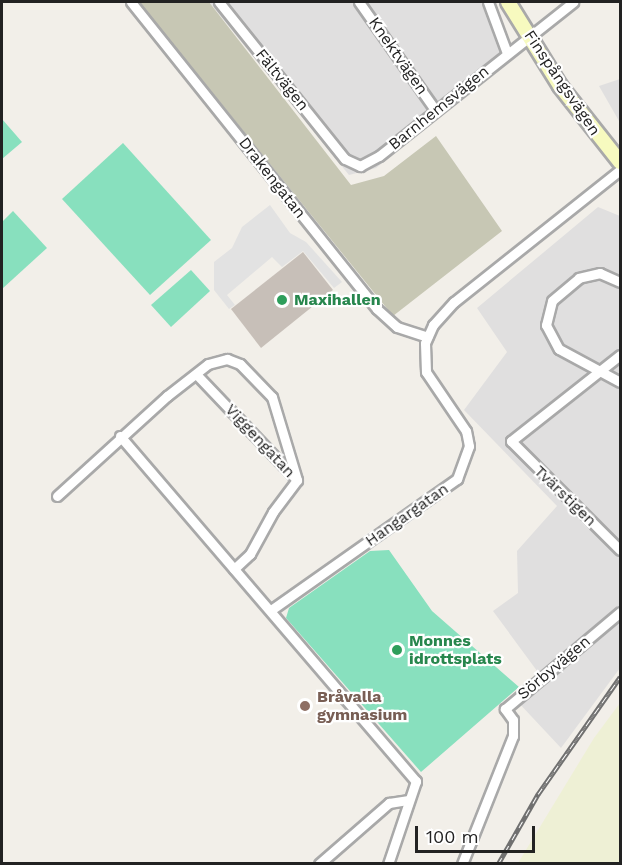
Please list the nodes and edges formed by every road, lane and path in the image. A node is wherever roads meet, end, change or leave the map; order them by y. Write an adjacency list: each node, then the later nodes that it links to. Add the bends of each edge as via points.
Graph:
1 (131, 2): 14 (street, Drakengatan, via 377,309 397,327)
2 (219, 2): 10 (street, Fältvägen)
3 (359, 2): 9 (street, Knektvägen)
4 (488, 2): 8 (street)
5 (508, 2): 7 (main road, Finspångsvägen)
6 (573, 2): 7 (street, Barnhemsvägen)
7 (529, 38): 8 (street, Barnhemsvägen); 11 (main road, Finspångsvägen, via 584,119)
8 (507, 53): 9 (street, Barnhemsvägen)
9 (436, 111): 10 (street, Barnhemsvägen, via 379,156 360,166)
10 (345, 159)
11 (621, 162)
12 (621, 170): 14 (street, via 454,302)
13 (621, 282): 16 (street, via 600,273 579,278 552,301 546,316 548,334 559,349)
14 (427, 337): 24 (street, Hangargatan, via 424,362 428,380 466,431 469,446 464,469 447,486)
15 (621, 356): 16 (street)
16 (597, 371): 18 (street); 22 (street, Tvärstigen, via 511,441)
17 (196, 374): 19 (street); 20 (street, Viggengatan); 20 (street, via 227,359 262,384 278,408)
18 (621, 382)
19 (120, 436): 21 (street); 23 (street)
20 (297, 480): 23 (street, Viggengatan, via 273,512 250,554)
21 (57, 496)
22 (621, 550)
23 (234, 569): 24 (street)
24 (271, 610): 26 (street, via 416,781)
25 (621, 612): 29 (street, Sörbyvägen, via 505,710 513,720 513,736)
26 (409, 800): 27 (street, via 389,803); 28 (street)
27 (319, 864)
28 (388, 864)
29 (462, 864)

